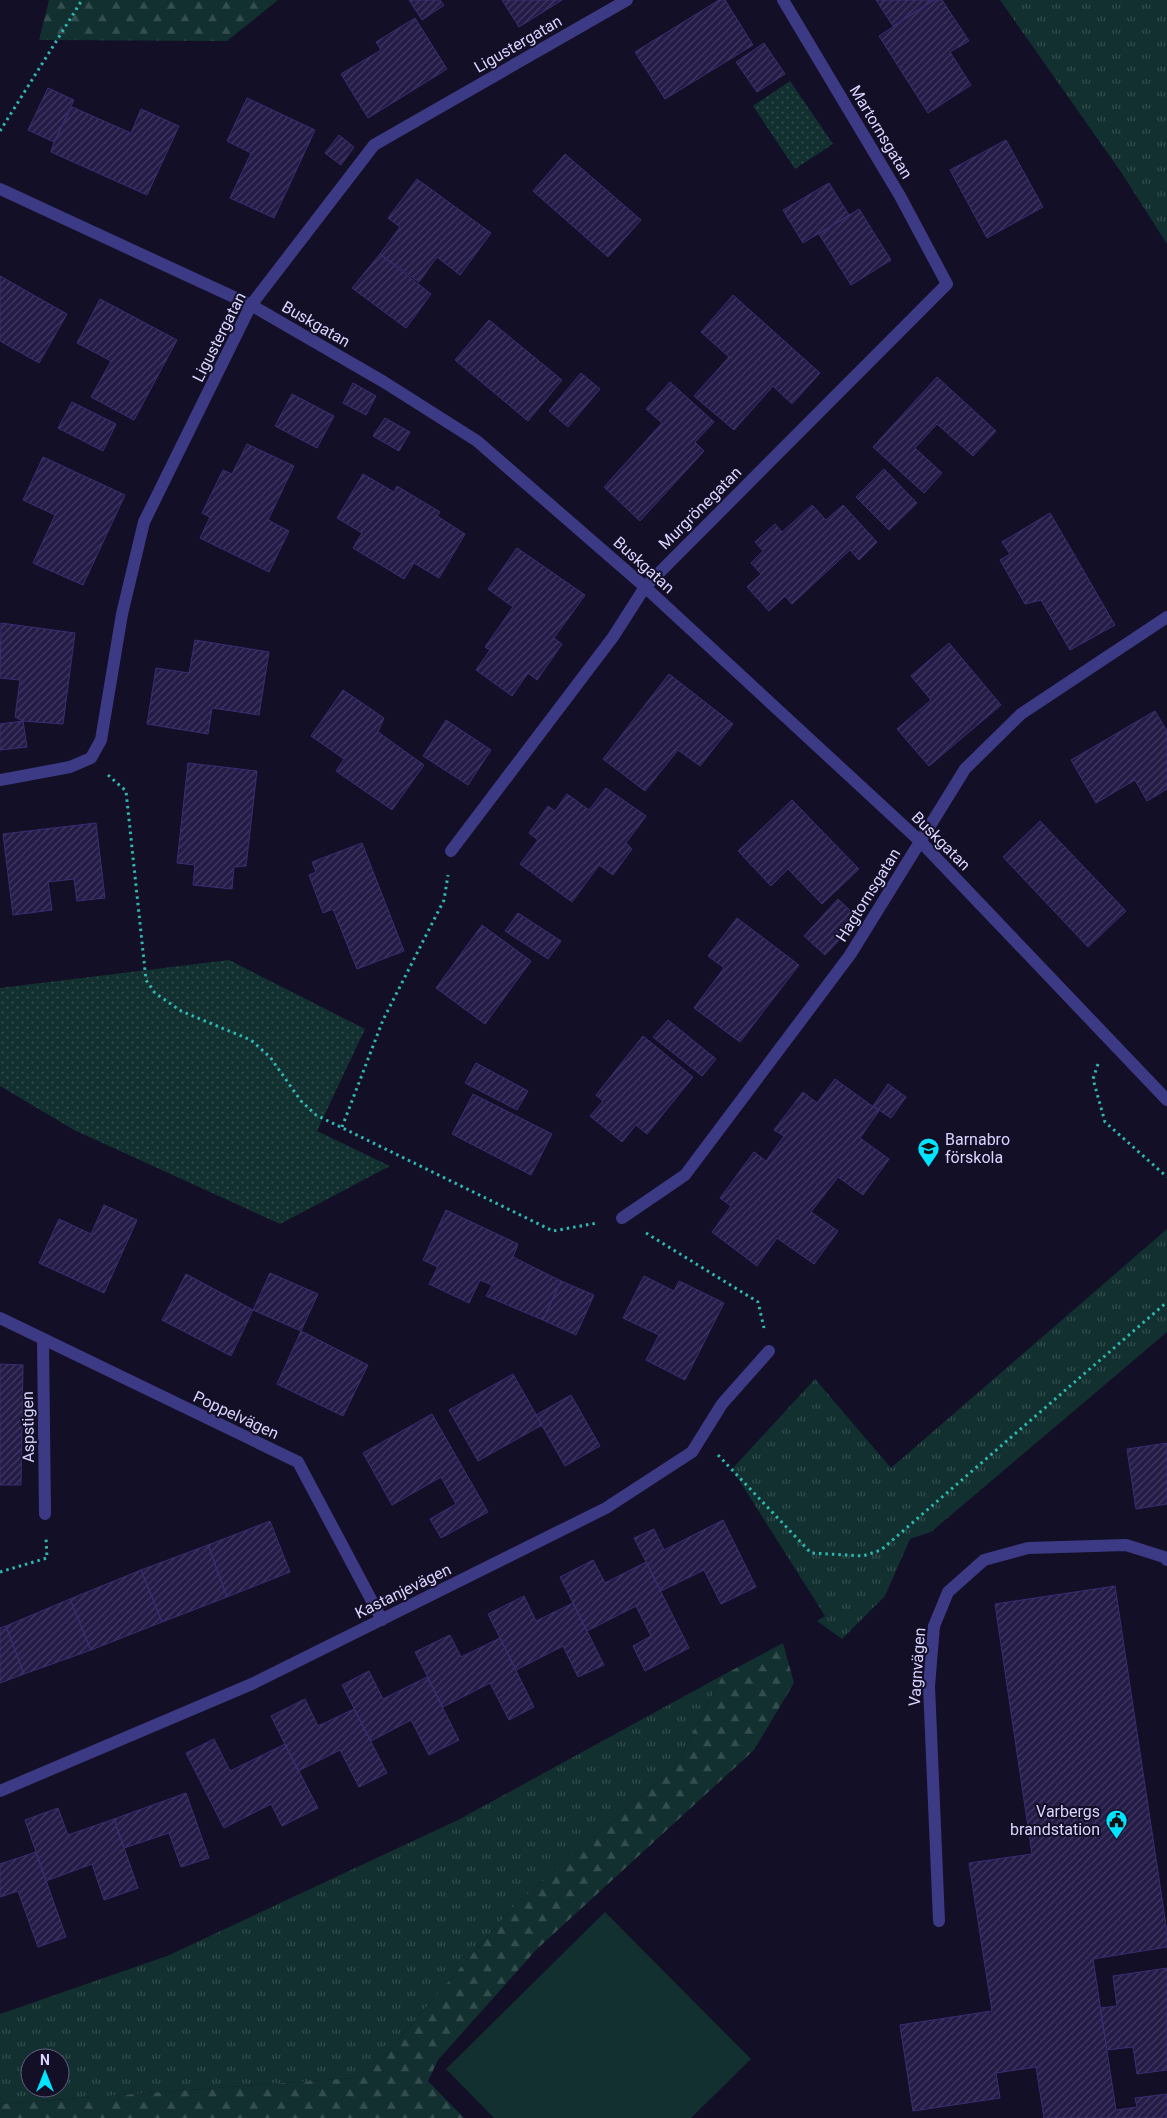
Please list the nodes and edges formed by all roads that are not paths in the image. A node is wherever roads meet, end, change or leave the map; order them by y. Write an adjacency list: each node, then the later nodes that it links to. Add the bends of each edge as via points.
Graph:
1 (626, 0): 5 (street, Ligustergatan, via 374,145)
2 (783, 0): 4 (street, Martornsgatan, via 900,196)
3 (0, 189): 5 (street, Buskgatan)
4 (947, 284): 6 (street, Murgrönegatan)
5 (251, 305): 6 (street, Buskgatan, via 384,382 477,441); 8 (street, Ligustergatan, via 144,522 122,614 101,740 91,758 70,767)
6 (645, 587): 9 (street, Buskgatan); 10 (street, Murgrönegatan, via 613,637)
7 (1167, 617): 9 (street, Hagtornsgatan, via 1021,714 965,769)
8 (0, 780)
9 (921, 842): 11 (street, Buskgatan); 12 (street, Hagtornsgatan, via 850,955 685,1175)
10 (451, 851)
11 (1167, 1100)
12 (622, 1218)
13 (0, 1318): 14 (street, Poppelvägen)
14 (43, 1340): 16 (street, Aspstigen); 18 (street, Poppelvägen, via 298,1462)
15 (769, 1351): 18 (street, Kastanjevägen, via 722,1404 692,1452 606,1508)
16 (45, 1514)
17 (1167, 1560): 20 (street, Vagnvägen, via 1126,1545 1028,1548 984,1560 948,1592 934,1626 929,1686)
18 (382, 1620): 19 (street, Kastanjevägen, via 254,1683)
19 (0, 1790)
20 (939, 1922)

